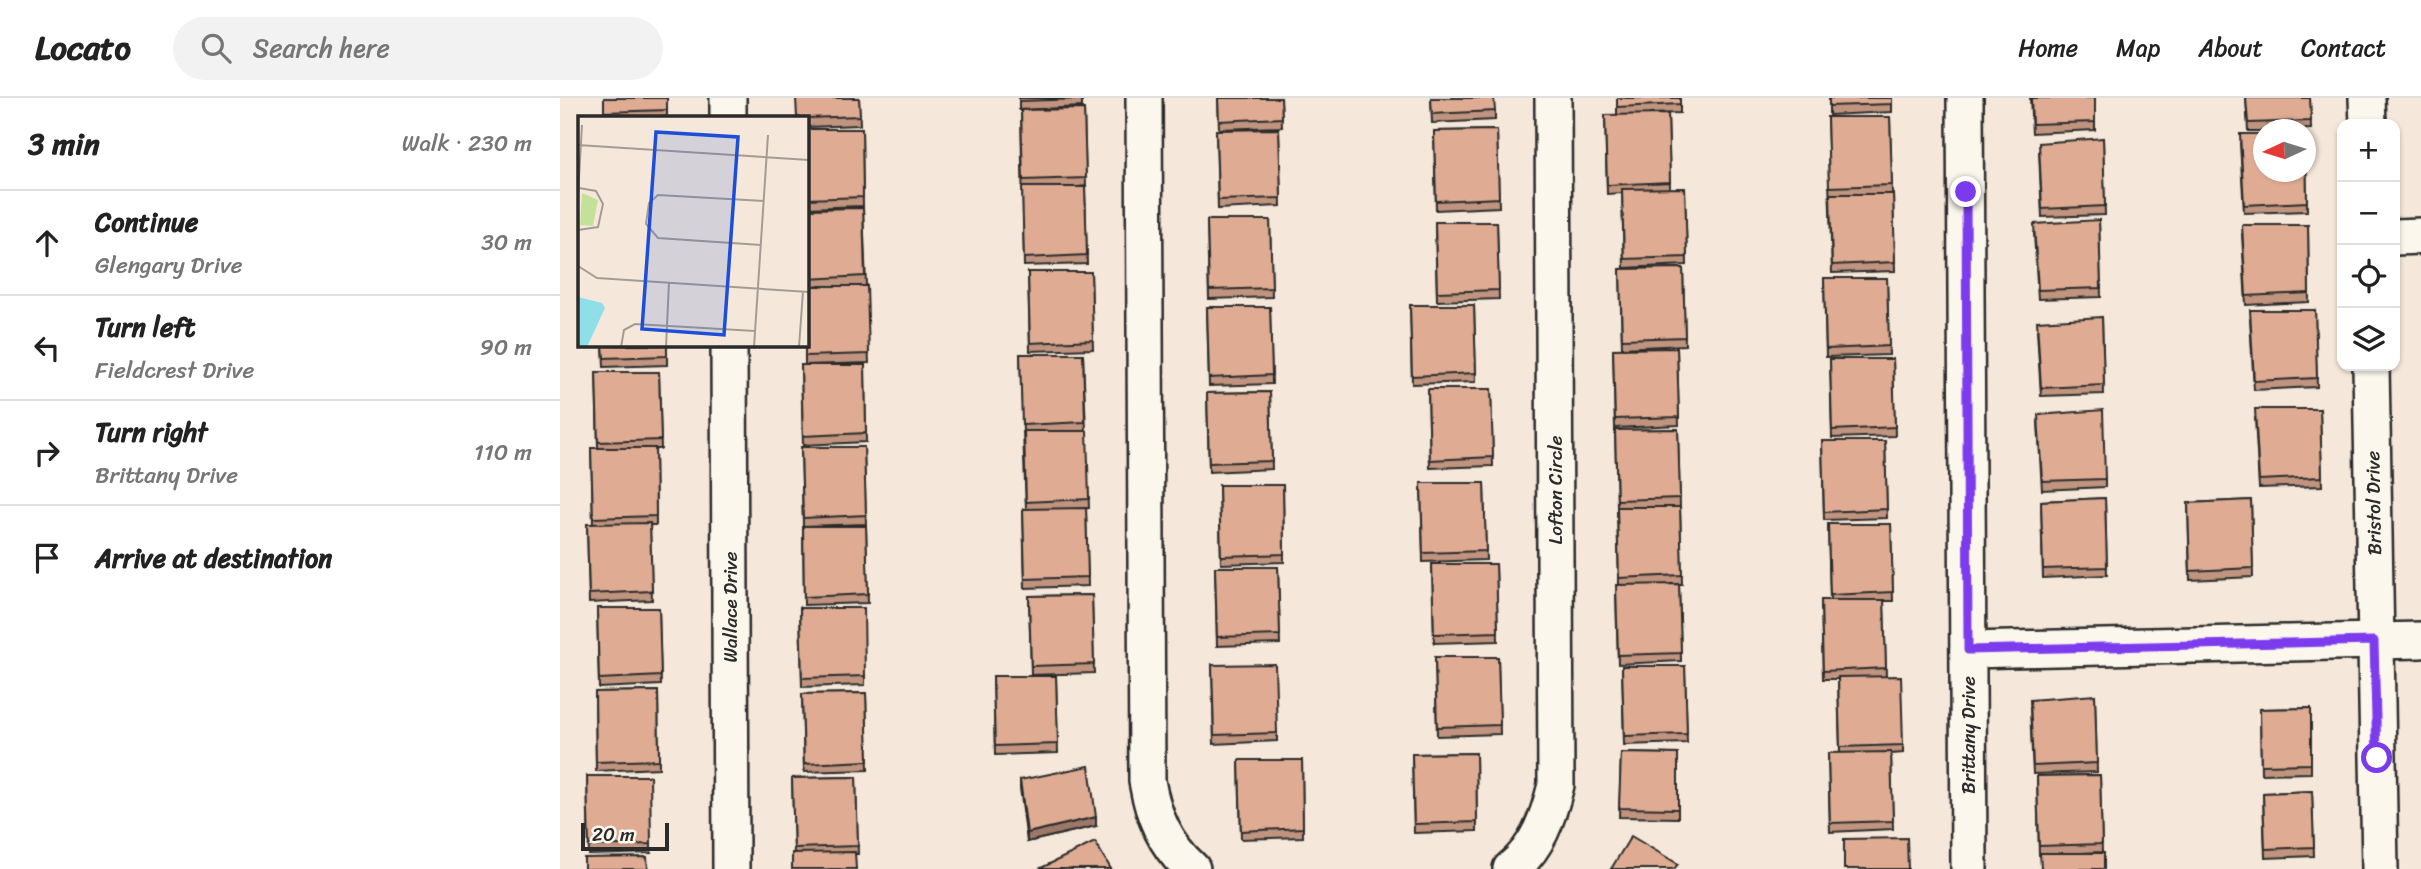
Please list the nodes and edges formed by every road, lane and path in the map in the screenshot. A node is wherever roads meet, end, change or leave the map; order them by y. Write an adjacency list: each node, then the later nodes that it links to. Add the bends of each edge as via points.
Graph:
1 (728, 98): 6 (street)
2 (1144, 98): 16 (street, via 1147,781 1162,834)
3 (1553, 98): 17 (street, Lofton Circle, via 1556,785 1535,843)
4 (1965, 98): 14 (street, Brittany Drive)
5 (2367, 98): 7 (street)
6 (728, 116)
7 (2368, 119)
8 (2421, 236): 9 (street)
9 (2400, 237)
10 (729, 346): 15 (street, Wallace Drive)
11 (2371, 371): 13 (street, Bristol Drive)
12 (2421, 640): 13 (street)
13 (2374, 641): 14 (street); 19 (street, Bristol Drive)
14 (1968, 650): 18 (street, Brittany Drive)
15 (731, 869)
16 (1192, 869)
17 (1511, 869)
18 (1969, 869)
19 (2380, 869)

